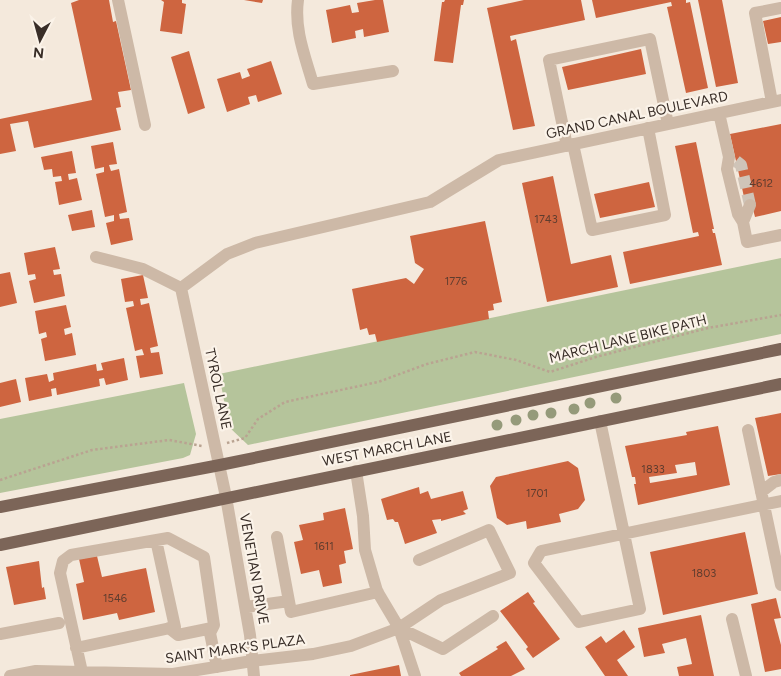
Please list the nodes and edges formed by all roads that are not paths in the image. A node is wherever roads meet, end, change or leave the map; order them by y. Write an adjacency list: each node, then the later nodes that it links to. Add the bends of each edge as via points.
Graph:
1 (118, 0): 8 (street)
2 (298, 0): 4 (street, via 295,18 298,36 313,84)
3 (781, 8): 5 (street, via 755,14)
4 (393, 71)
5 (777, 101): 6 (street, GRAND CANAL BOULEVARD)
6 (719, 113): 7 (street, GRAND CANAL BOULEVARD); 12 (street, via 733,159 727,168 738,214)
7 (668, 124): 9 (street, GRAND CANAL BOULEVARD); 10 (street, via 650,39 558,58 549,60)
8 (145, 125)
9 (648, 128): 10 (street, GRAND CANAL BOULEVARD); 10 (street, via 665,215 647,219 592,230)
10 (570, 145): 15 (street, GRAND CANAL BOULEVARD, via 499,160 430,202 255,243 227,254)
11 (750, 205): 12 (street)
12 (743, 222): 13 (street, via 747,242)
13 (781, 235)
14 (96, 258): 15 (street, via 143,269)
15 (181, 288): 20 (street, TYROL LANE)
16 (781, 348): 20 (main road, WEST MARCH LANE)
17 (781, 384): 18 (main road, WEST MARCH LANE)
18 (600, 421): 21 (main road, WEST MARCH LANE); 28 (street)
19 (748, 430): 23 (street)
20 (220, 465): 24 (street, TYROL LANE); 27 (main road, WEST MARCH LANE)
21 (356, 471): 24 (main road, WEST MARCH LANE); 34 (street, via 365,550)
22 (781, 480): 23 (street)
23 (761, 492): 26 (street)
24 (226, 497): 30 (main road, WEST MARCH LANE); 36 (street, VENETIAN DRIVE)
25 (781, 501): 26 (street)
26 (764, 505): 28 (street); 33 (street)
27 (0, 507)
28 (624, 534): 28 (street, via 541,551 534,563 579,622 640,609)
29 (277, 538): 35 (street)
30 (0, 545)
31 (157, 545): 40 (street, via 175,627); 41 (street, via 168,538 204,557); 44 (street, via 71,554 63,561 60,573)
32 (419, 560): 42 (street, SAINT MARK'S PLAZA, via 489,530 510,573 441,600)
33 (781, 585)
34 (378, 592): 35 (street, via 292,612); 42 (street)
35 (289, 601): 36 (street)
36 (246, 607): 45 (street, VENETIAN DRIVE)
37 (494, 616): 42 (street, via 443,649)
38 (732, 619): 52 (street)
39 (59, 623): 43 (street)
40 (169, 628): 41 (street, via 178,635); 44 (street)
41 (212, 628): 46 (street, via 210,633)
42 (399, 628): 45 (street, SAINT MARK'S PLAZA, via 351,646); 51 (street)
43 (0, 634)
44 (76, 648): 47 (street)
45 (252, 661): 46 (street, SAINT MARK'S PLAZA); 50 (street, VENETIAN DRIVE)
46 (218, 666): 48 (street, SAINT MARK'S PLAZA)
47 (82, 672): 48 (street, SAINT MARK'S PLAZA); 49 (street, SAINT MARK'S PLAZA, via 36,671)
48 (149, 675)
49 (10, 676)
50 (254, 676)
51 (415, 676)
52 (746, 676)

